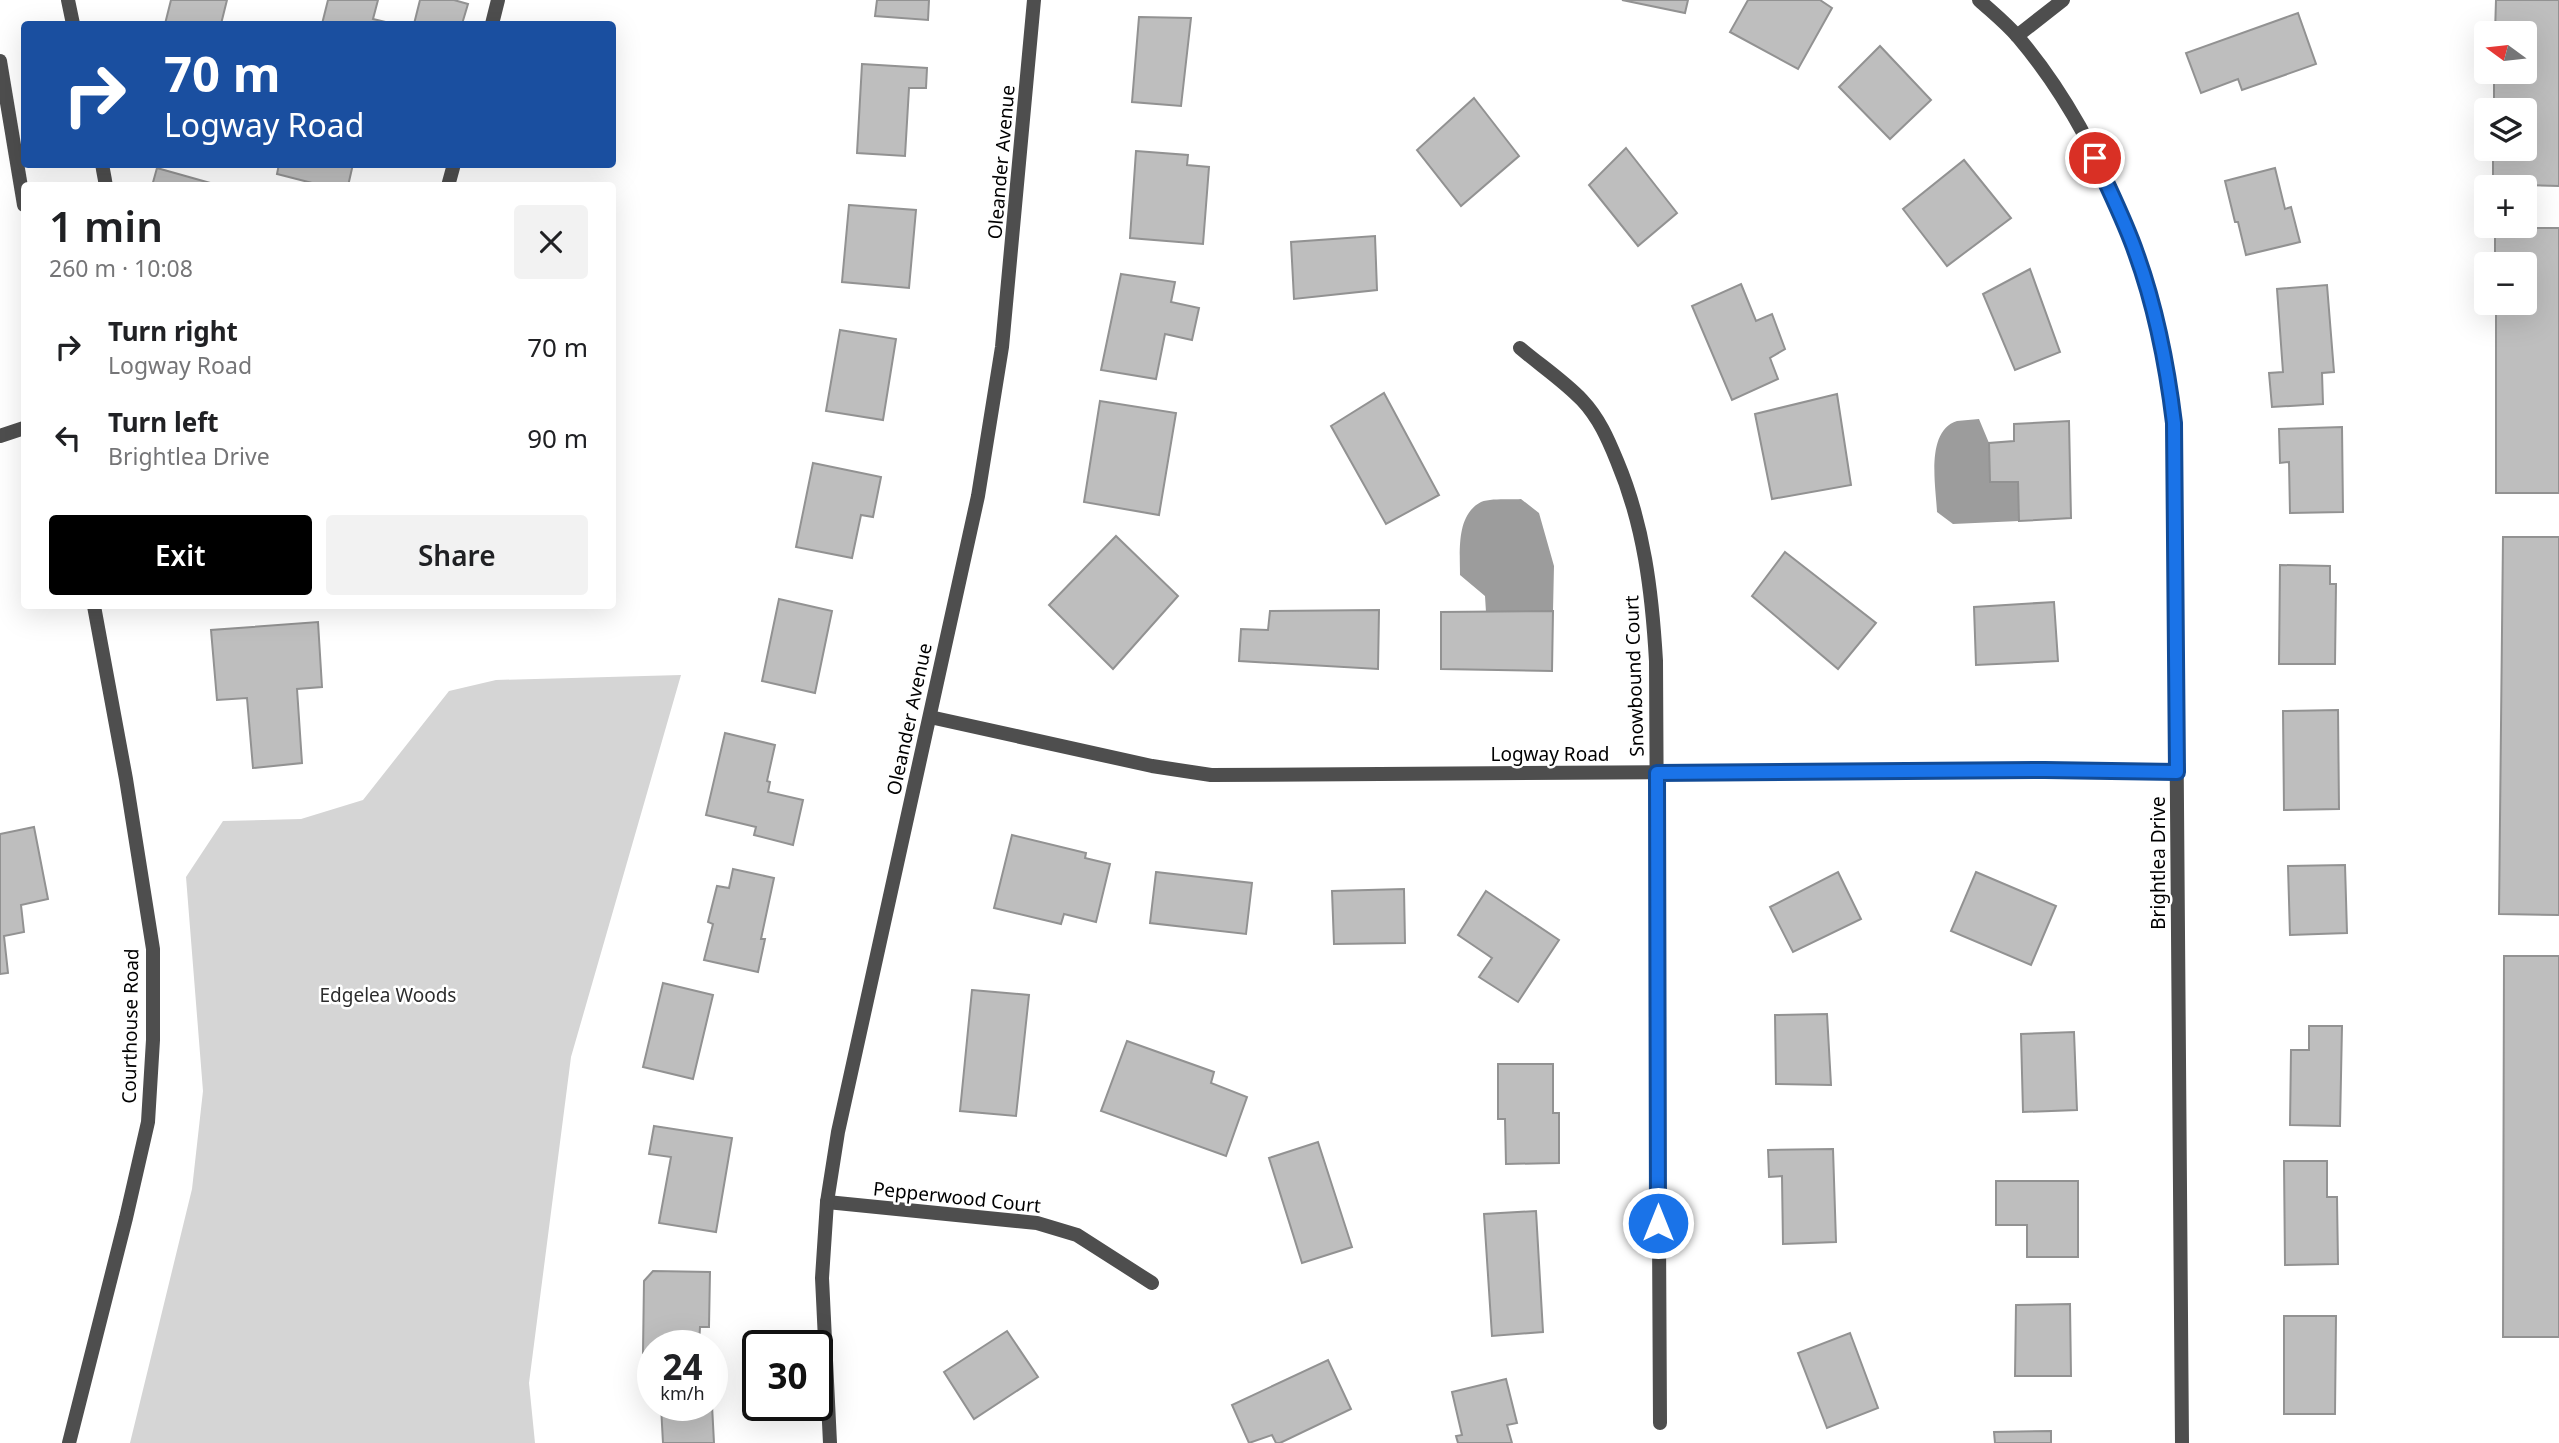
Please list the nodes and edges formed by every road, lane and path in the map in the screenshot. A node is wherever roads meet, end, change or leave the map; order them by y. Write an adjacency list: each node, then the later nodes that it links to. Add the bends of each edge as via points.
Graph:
1 (68, 0): 6 (street)
2 (498, 0): 7 (street)
3 (1034, 0): 15 (street, Oleander Avenue, via 1002,346 978,496)
4 (1979, 0): 8 (street, Brightlea Drive)
5 (2063, 0): 8 (street)
6 (72, 21)
7 (493, 21)
8 (2017, 36): 16 (street, Brightlea Drive, via 2064,101 2095,158 2136,251 2160,334 2174,423)
9 (0, 61): 10 (street)
10 (21, 187)
11 (1520, 348): 17 (street, Snowbound Court, via 1582,400 1604,429 1627,484 1652,597)
12 (21, 429): 13 (street)
13 (0, 436)
14 (95, 609): 21 (street, Courthouse Road, via 153,949 153,1040 148,1122)
15 (930, 717): 17 (street, Logway Road, via 1211,775); 18 (street, Oleander Avenue, via 838,1132)
16 (2177, 772): 17 (street, Logway Road); 23 (street, Brightlea Drive)
17 (1657, 773): 20 (street, Snowbound Court)
18 (827, 1202): 19 (street, Pepperwood Court, via 1037,1223 1077,1235); 22 (street, Oleander Avenue, via 822,1278)
19 (1152, 1283)
20 (1660, 1423)
21 (69, 1443)
22 (830, 1443)
23 (2182, 1443)

